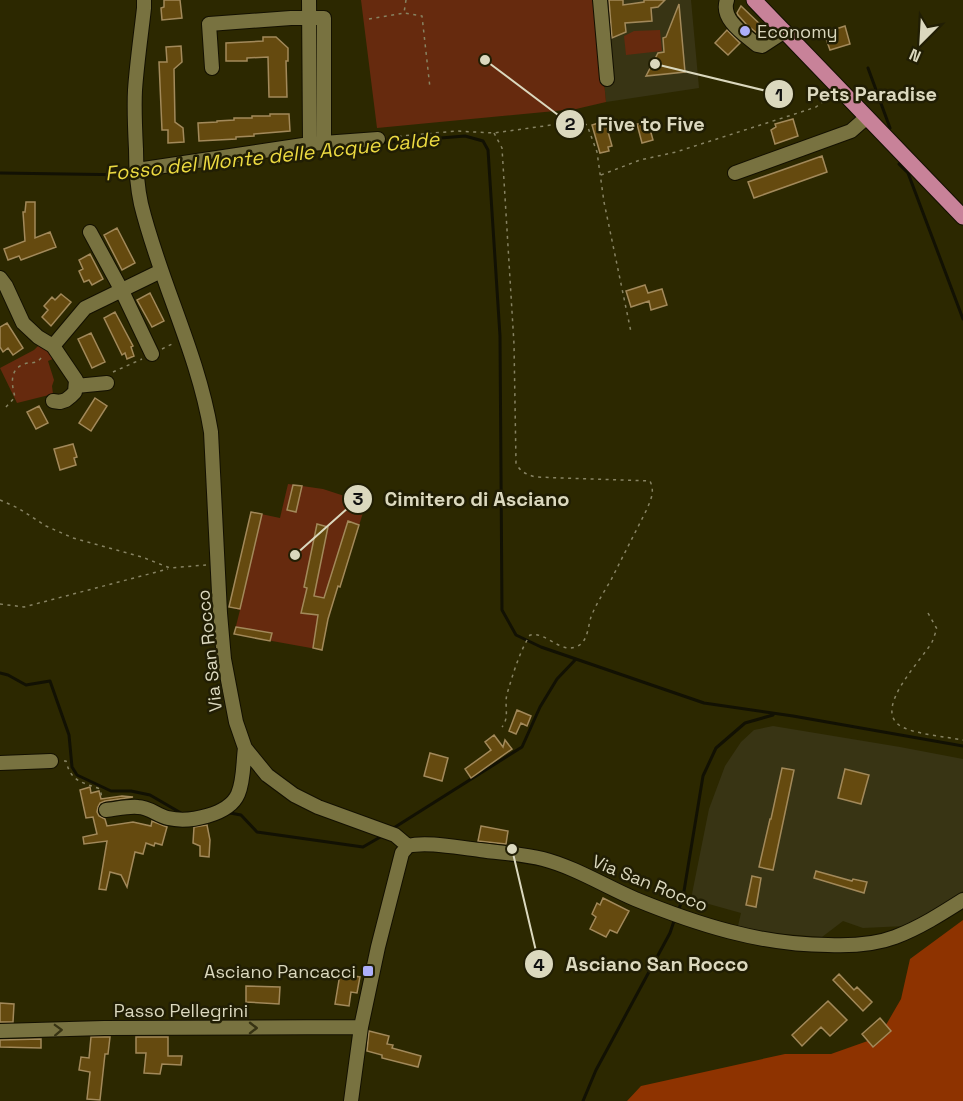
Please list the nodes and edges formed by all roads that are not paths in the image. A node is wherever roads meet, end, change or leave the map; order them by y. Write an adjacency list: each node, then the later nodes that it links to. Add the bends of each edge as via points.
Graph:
1 (144, 0): 14 (street, Via San Rocco, via 135,89)
2 (309, 0): 6 (street)
3 (600, 0): 9 (street)
4 (727, 0): 7 (street, via 728,20 756,45 762,46)
5 (754, 0): 7 (main road)
6 (309, 19): 8 (street, via 209,24); 12 (street)
7 (785, 31): 10 (main road)
8 (212, 68)
9 (607, 79)
10 (867, 117): 13 (street, via 851,132); 15 (main road)
11 (378, 139): 12 (street)
12 (317, 144): 14 (street)
13 (735, 173)
14 (137, 174): 17 (street, Via San Rocco)
15 (963, 217)
16 (90, 232): 19 (street)
17 (161, 271): 19 (street); 25 (street, Via San Rocco, via 196,366 207,409 224,658)
18 (0, 278): 20 (street, via 23,323)
19 (122, 291): 20 (street, via 85,308); 21 (street)
20 (50, 345): 23 (street, via 76,380)
21 (152, 354)
22 (106, 382): 23 (street)
23 (76, 386): 24 (street, via 66,400)
24 (53, 401)
25 (245, 748): 28 (street, via 237,797 222,810 180,820 140,807); 29 (street, Via San Rocco, via 267,775 294,795 395,836)
26 (51, 761): 27 (street)
27 (0, 764)
28 (106, 810)
29 (408, 846): 30 (street, Via San Rocco, via 453,847 544,859 669,913 777,942 873,943 926,923); 31 (street, via 402,853 390,896)
30 (963, 900)
31 (361, 1027): 32 (street, Passo Pellegrini, one-way to 31); 33 (street)
32 (0, 1031)
33 (351, 1101)

